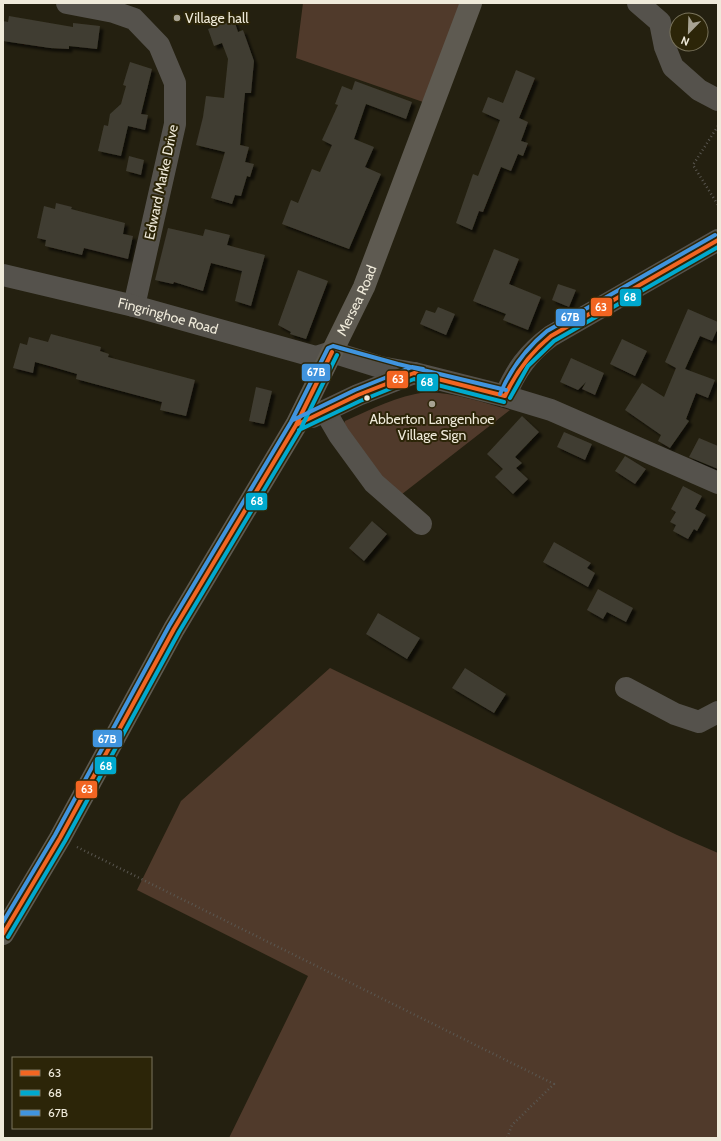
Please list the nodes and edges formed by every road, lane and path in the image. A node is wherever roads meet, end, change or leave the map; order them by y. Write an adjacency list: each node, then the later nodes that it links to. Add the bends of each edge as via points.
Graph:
1 (73, 3): 9 (street, Edward Marke Drive, via 134,19 160,45 175,83 175,124)
2 (471, 3): 10 (main road, Mersea Road, via 364,287)
3 (638, 3): 4 (street, via 660,22 672,67 700,90)
4 (718, 100)
5 (718, 126): 6 (path, via 693,166)
6 (718, 205)
7 (718, 241): 12 (street, via 536,347 514,375)
8 (3, 275): 9 (street, Fingringhoe Road)
9 (134, 306): 10 (street, Fingringhoe Road, via 316,357)
10 (332, 352): 11 (street, via 380,367); 14 (main road, Mersea Road)
11 (414, 373): 12 (street); 13 (street)
12 (505, 396): 15 (street, via 550,410)
13 (325, 411): 14 (street); 16 (street, via 374,483)
14 (296, 425): 19 (main road, Mersea Road, via 174,630)
15 (718, 483)
16 (421, 524)
17 (626, 688): 18 (street, via 675,714 699,722)
18 (718, 712)
19 (60, 838): 20 (main road, Mersea Road); 21 (path, via 554,1084 512,1124)
20 (3, 934)
21 (507, 1138)

